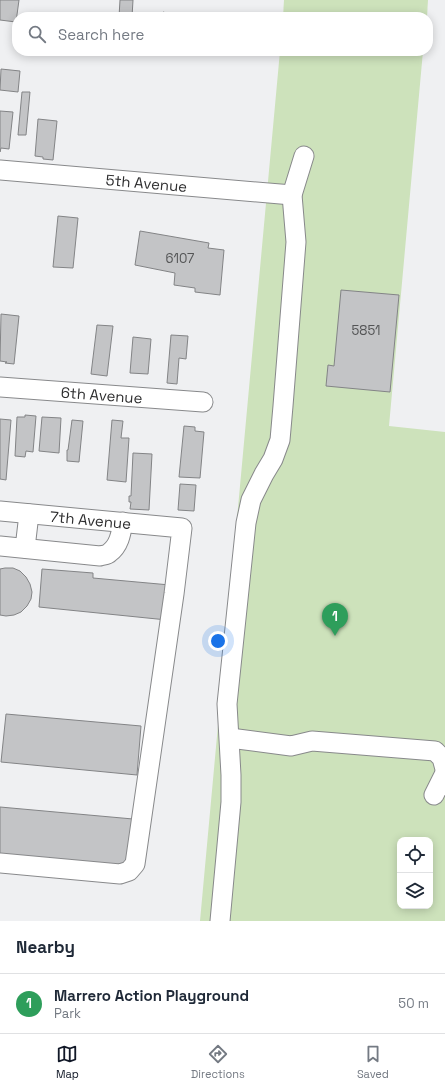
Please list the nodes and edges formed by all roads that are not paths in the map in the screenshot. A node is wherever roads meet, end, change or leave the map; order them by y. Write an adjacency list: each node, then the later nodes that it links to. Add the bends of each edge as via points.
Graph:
1 (304, 156): 3 (street)
2 (0, 170): 3 (street, 5th Avenue)
3 (292, 195): 11 (street, via 296,242 280,440 251,500 246,523 227,704)
4 (0, 387): 5 (street, 6th Avenue)
5 (203, 402)
6 (0, 511): 7 (street, 7th Avenue)
7 (29, 514): 8 (street, 7th Avenue); 10 (street)
8 (123, 522): 10 (street, via 121,537 108,554 100,556); 15 (street, 7th Avenue, via 182,528 135,864 129,871 120,874)
9 (0, 546): 10 (street)
10 (25, 548)
11 (230, 738): 12 (street, via 291,746 312,741 434,751 442,758); 16 (street, via 231,802)
12 (445, 769)
13 (445, 773): 14 (street)
14 (434, 795)
15 (0, 863)
16 (220, 921)

